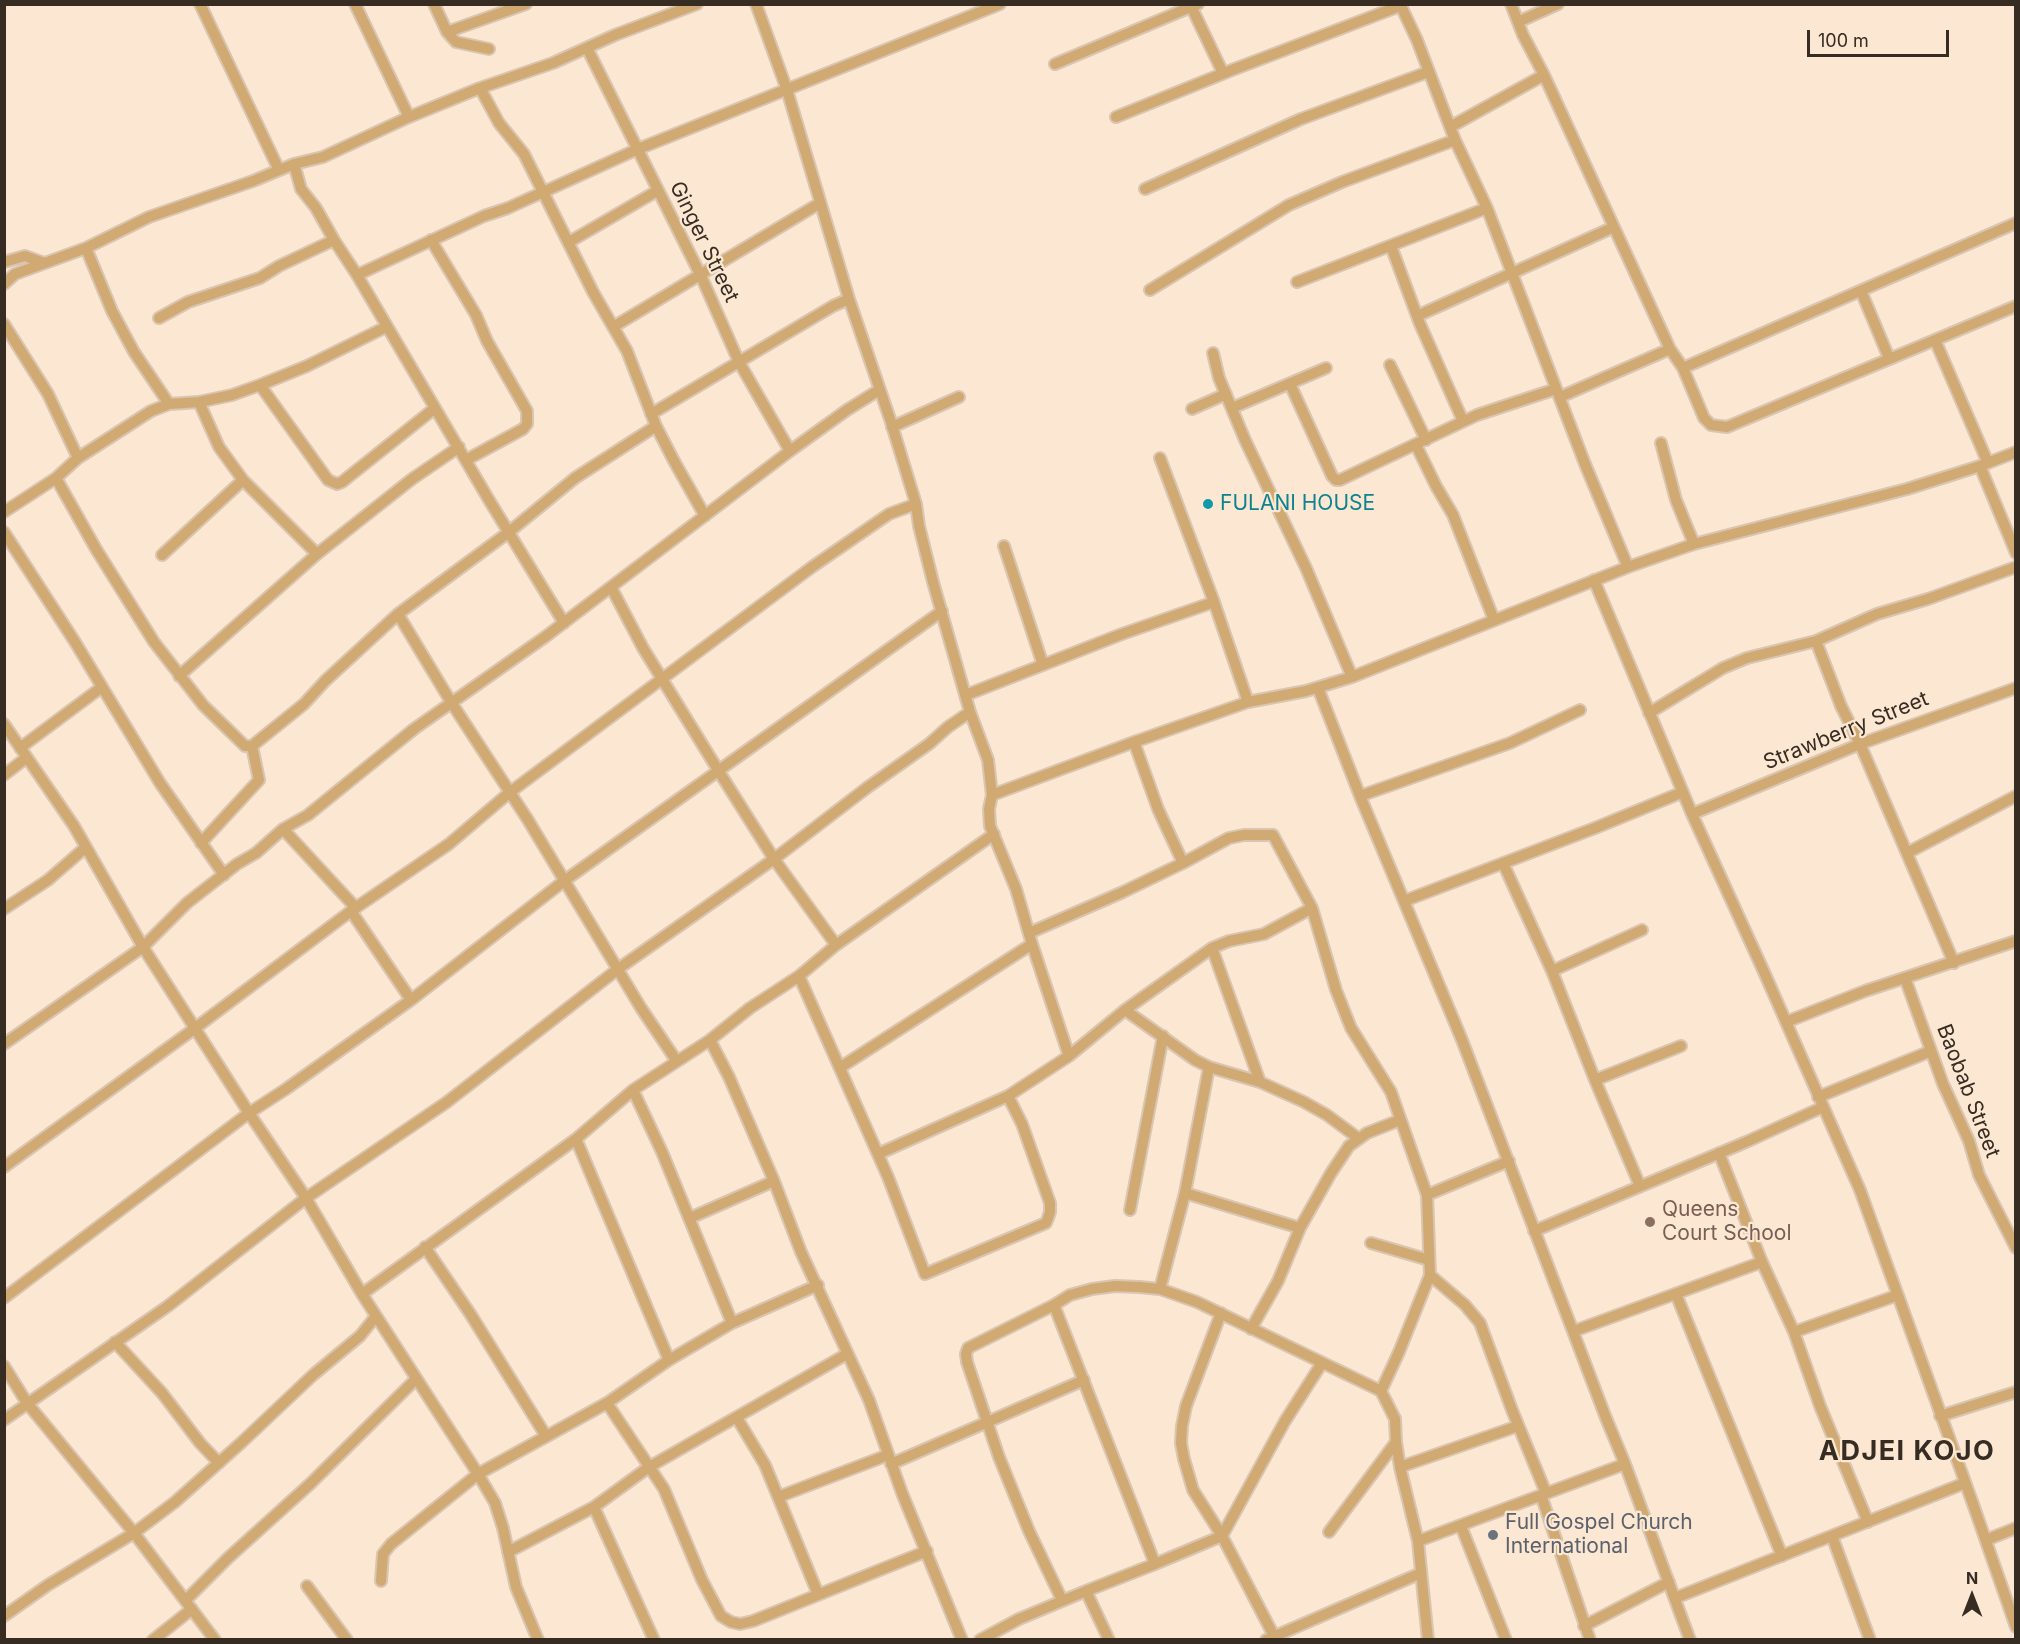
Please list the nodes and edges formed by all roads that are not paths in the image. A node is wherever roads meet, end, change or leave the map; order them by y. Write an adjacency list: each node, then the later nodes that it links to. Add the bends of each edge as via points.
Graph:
1 (200, 4): 28 (street)
2 (355, 4): 22 (street)
3 (434, 4): 13 (street)
4 (526, 4): 13 (street)
5 (697, 4): 14 (street)
6 (756, 4): 21 (street)
7 (1000, 4): 21 (street)
8 (1511, 4): 12 (street)
9 (1558, 4): 12 (street)
10 (1193, 5): 16 (street); 18 (street)
11 (1400, 5): 17 (street); 18 (street)
12 (1518, 22): 19 (street)
13 (447, 32): 15 (street, via 456,42)
14 (587, 48): 20 (street); 26 (street, Ginger Street)
15 (489, 49)
16 (1055, 64)
17 (1428, 72): 24 (street); 29 (street, via 1301,119)
18 (1223, 73): 23 (street)
19 (1544, 75): 24 (street); 35 (street)
20 (480, 88): 22 (street); 31 (street, via 499,123 524,154)
21 (787, 90): 26 (street); 32 (street)
22 (409, 117): 27 (street, via 323,157)
23 (1116, 117)
24 (1450, 127): 25 (street)
25 (1455, 140): 33 (street); 48 (street, via 1289,205)
26 (638, 149): 30 (street, Ginger Street); 31 (street)
27 (294, 164): 28 (street); 36 (street, via 301,189)
28 (279, 170): 40 (street, via 149,217)
29 (1146, 189)
30 (657, 190): 38 (street); 45 (street, Ginger Street)
31 (543, 191): 37 (street); 38 (street)
32 (820, 203): 45 (street); 50 (street)
33 (1487, 208): 39 (street); 43 (street)
34 (2016, 223): 49 (street)
35 (1614, 227): 43 (street); 58 (street)
36 (334, 240): 44 (street); 53 (street, via 260,278 188,302)
37 (431, 240): 44 (street); 87 (street, via 476,315 528,419 523,429)
38 (569, 242): 56 (street)
39 (1391, 246): 46 (street); 52 (street)
40 (86, 248): 42 (street); 72 (street, via 112,311)
41 (4, 262): 42 (street, via 25,256)
42 (44, 263): 47 (street, via 15,274)
43 (1512, 273): 52 (street); 68 (street)
44 (357, 275): 55 (street)
45 (700, 276): 56 (street); 61 (street, Ginger Street)
46 (1297, 282)
47 (4, 284)
48 (1150, 290)
49 (1861, 291): 60 (street); 64 (street)
50 (849, 299): 61 (street); 67 (street)
51 (2016, 306): 57 (street)
52 (1417, 316): 77 (street)
53 (159, 318)
54 (4, 324): 85 (street, via 48,394)
55 (386, 327): 66 (street); 73 (street)
56 (613, 327): 76 (street, via 631,359)
57 (1935, 340): 60 (street); 88 (street)
58 (1670, 349): 64 (street); 68 (street)
59 (1213, 352): 69 (street)
60 (1889, 358): 64 (street, via 1727,428 1711,425 1704,418)
61 (739, 362): 76 (street); 83 (street, Ginger Street)
62 (1390, 365): 80 (street)
63 (1326, 368): 65 (street)
64 (1683, 368)
65 (1290, 384): 74 (street); 80 (street, via 1335,480)
66 (260, 385): 71 (street); 73 (street, via 328,480 337,484)
67 (879, 390): 79 (street); 83 (street)
68 (1558, 393): 77 (street); 101 (street)
69 (1226, 394): 74 (street); 75 (street)
70 (959, 397): 79 (street)
71 (199, 402): 72 (street); 90 (street, via 219,447)
72 (169, 404): 85 (street, via 151,411)
73 (435, 408): 82 (street)
74 (1232, 408): 113 (street)
75 (1192, 410)
76 (651, 414): 78 (street)
77 (1463, 421): 80 (street)
78 (656, 426): 93 (street); 95 (street, via 575,478)
79 (892, 427): 91 (street)
80 (1421, 443): 108 (street)
81 (1661, 443): 96 (street, via 1676,500)
82 (459, 447): 87 (street); 99 (street)
83 (790, 451): 93 (street)
84 (2016, 452): 88 (street)
85 (78, 458): 89 (street)
86 (1160, 458): 105 (street)
87 (466, 460): 95 (street)
88 (1984, 464): 96 (street, via 1907,489); 98 (street)
89 (56, 478): 92 (street); 112 (street, via 154,642)
90 (243, 480): 99 (street); 100 (street)
91 (916, 504): 106 (street); 114 (street, via 889,514 861,533)
92 (4, 512)
93 (705, 516): 104 (street)
94 (4, 532): 115 (street)
95 (509, 532): 107 (street); 109 (street)
96 (1694, 544): 101 (street)
97 (1004, 546): 111 (street)
98 (2016, 553)
99 (316, 554): 112 (street)
100 (162, 555)
101 (1628, 567): 103 (street)
102 (2016, 567): 110 (street, via 1877,614)
103 (1594, 580): 108 (street); 123 (street)
104 (612, 589): 109 (street); 114 (street)
105 (1214, 602): 111 (street); 120 (street)
106 (942, 611): 118 (street); 130 (street)
107 (398, 614): 119 (street); 127 (street, via 304,704)
108 (1494, 620): 113 (street)
109 (564, 623): 119 (street)
110 (1816, 641): 123 (street, via 1773,650 1723,668); 126 (street)
111 (1043, 665): 118 (street)
112 (179, 675): 127 (street, via 235,737)
113 (1352, 677): 116 (street)
114 (663, 679): 130 (street); 133 (street)
115 (102, 687): 128 (street); 140 (street)
116 (1318, 687): 120 (street); 135 (street)
117 (2016, 688): 126 (street, Strawberry Street)
118 (966, 695): 122 (street)
119 (451, 702): 133 (street); 138 (street, via 308,815)
120 (1248, 702): 125 (street)
121 (1580, 710): 135 (street, via 1510,743)
122 (970, 712): 134 (street, via 988,760); 143 (street)
123 (1649, 713): 132 (street)
124 (4, 724): 128 (street)
125 (1134, 742): 134 (street); 144 (street)
126 (1860, 744): 137 (street, Strawberry Street); 142 (street)
127 (252, 747): 140 (street, via 259,780)
128 (20, 748): 129 (street)
129 (26, 759): 131 (street); 141 (street, via 56,797)
130 (718, 770): 143 (street); 147 (street)
131 (4, 775)
132 (1683, 792): 137 (street); 145 (street)
133 (509, 793): 147 (street); 151 (street, via 449,844)
134 (992, 795): 139 (street, via 989,819)
135 (1360, 796): 148 (street)
136 (2016, 796): 142 (street)
137 (1692, 814): 165 (street)
138 (284, 828): 146 (street); 151 (street)
139 (994, 834): 153 (street); 155 (street)
140 (201, 843): 146 (street)
141 (86, 848): 150 (street); 156 (street)
142 (1907, 853): 158 (street)
143 (774, 859): 155 (street); 159 (street)
144 (1183, 863): 149 (street, via 1234,836 1274,835); 153 (street)
145 (1503, 863): 148 (street); 160 (street)
146 (224, 875): 156 (street, via 187,903)
147 (564, 881): 159 (street); 163 (street)
148 (1404, 901): 187 (street)
149 (1312, 908): 157 (street, via 1264,934); 182 (street, via 1351,1028 1391,1092)
150 (4, 909)
151 (353, 910): 163 (street); 166 (street)
152 (1642, 930): 160 (street)
153 (1030, 938): 172 (street); 174 (street)
154 (2016, 941): 158 (street)
155 (836, 945): 161 (street)
156 (143, 947): 166 (street); 169 (street)
157 (1212, 948): 164 (street); 177 (street)
158 (1954, 963): 162 (street)
159 (618, 969): 173 (street); 193 (street, via 447,1102)
160 (1552, 971): 176 (street)
161 (799, 976): 168 (street); 174 (street)
162 (1905, 978): 165 (street); 171 (street, Baobab Street)
163 (411, 1000): 181 (street)
164 (1125, 1010): 167 (street); 172 (street)
165 (1786, 1022): 180 (street)
166 (194, 1029): 181 (street); 188 (street)
167 (1163, 1036): 175 (street); 194 (street)
168 (710, 1040): 173 (street); 189 (street)
169 (4, 1044)
170 (1681, 1046): 176 (street)
171 (1931, 1051): 180 (street); 200 (street, Baobab Street, via 1982,1181)
172 (1070, 1056): 179 (street)
173 (676, 1060): 178 (street)
174 (840, 1067): 186 (street)
175 (1209, 1067): 177 (street); 191 (street)
176 (1595, 1080): 190 (street)
177 (1260, 1082): 183 (street, via 1327,1115)
178 (633, 1089): 184 (street); 195 (street)
179 (1008, 1096): 186 (street); 186 (street, via 1050,1203 1046,1223 925,1274)
180 (1821, 1102): 185 (street); 208 (street, via 1860,1190)
181 (249, 1113): 193 (street); 209 (street)
182 (1400, 1120): 183 (street); 192 (street)
183 (1358, 1138): 196 (street, via 1331,1173)
184 (576, 1139): 199 (street); 219 (street)
185 (1719, 1153): 190 (street); 202 (street)
186 (878, 1154)
187 (1509, 1161): 192 (street); 197 (street)
188 (4, 1167)
189 (774, 1180): 195 (street); 204 (street)
190 (1640, 1186): 197 (street)
191 (1185, 1193): 196 (street); 205 (street)
192 (1427, 1195): 201 (street)
193 (306, 1198): 206 (street); 217 (street, via 168,1306)
194 (1130, 1210)
195 (690, 1218): 213 (street)
196 (1300, 1228): 214 (street, via 1271,1296)
197 (1534, 1231): 215 (street)
198 (1371, 1243): 201 (street)
199 (426, 1247): 206 (street); 233 (street)
200 (2016, 1248)
201 (1429, 1260): 203 (street)
202 (1762, 1262): 207 (street); 216 (street)
203 (1430, 1275): 224 (street); 232 (street, via 1480,1323)
204 (818, 1285): 213 (street); 218 (street)
205 (1160, 1289): 210 (street, via 1092,1288); 211 (street)
206 (362, 1294): 212 (street)
207 (1676, 1294): 215 (street); 256 (street)
208 (1898, 1295): 216 (street); 228 (street)
209 (4, 1298)
210 (1054, 1305): 223 (street); 231 (street, via 968,1348 967,1362)
211 (1221, 1314): 214 (street); 250 (street, via 1186,1406 1181,1443 1193,1490)
212 (376, 1316): 222 (street); 236 (street, via 360,1336)
213 (732, 1323): 219 (street)
214 (1251, 1329): 220 (street)
215 (1574, 1331): 237 (street)
216 (1794, 1332): 245 (street)
217 (115, 1342): 226 (street); 236 (street)
218 (847, 1354): 229 (street); 235 (street)
219 (669, 1360): 227 (street)
220 (1322, 1363): 224 (street); 250 (street)
221 (4, 1366): 226 (street)
222 (416, 1379): 240 (street); 266 (street, via 228,1558)
223 (1084, 1380): 231 (street); 257 (street)
224 (1381, 1391): 234 (street, via 1395,1419)
225 (2016, 1392): 228 (street)
226 (27, 1403): 230 (street); 249 (street)
227 (607, 1403): 233 (street); 238 (street)
228 (1940, 1416): 241 (street)
229 (737, 1418): 238 (street); 243 (street, via 765,1465)
230 (4, 1420)
231 (986, 1422): 235 (street); 265 (street, via 1029,1531)
232 (1518, 1426): 239 (street); 242 (street)
233 (546, 1436): 240 (street)
234 (1396, 1442): 239 (street); 248 (street)
235 (889, 1459): 243 (street); 254 (street)
236 (219, 1463): 249 (street)
237 (1625, 1464): 242 (street); 260 (street)
238 (649, 1467): 244 (street); 263 (street, via 664,1489 721,1616 740,1624)
239 (1400, 1467): 253 (street)
240 (478, 1474): 255 (street, via 495,1503); 259 (street, via 391,1544 383,1554)
241 (1965, 1483): 245 (street); 252 (street)
242 (1544, 1494): 246 (street); 269 (street)
243 (778, 1497): 263 (street)
244 (594, 1507): 255 (street); 275 (street)
245 (1868, 1521): 251 (street)
246 (1461, 1526): 253 (street); 280 (street)
247 (2016, 1528): 252 (street)
248 (1329, 1532)
249 (134, 1533): 266 (street); 267 (street)
250 (1221, 1536): 257 (street); 270 (street)
251 (1832, 1536): 256 (street); 282 (street)
252 (1986, 1540): 268 (street)
253 (1418, 1541): 258 (street)
254 (927, 1551): 263 (street); 276 (street)
255 (508, 1552): 274 (street, via 516,1587)
256 (1782, 1556): 264 (street)
257 (1155, 1564): 262 (street)
258 (1421, 1573): 270 (street); 279 (street)
259 (381, 1581)
260 (1669, 1582): 264 (street); 269 (street)
261 (307, 1586): 273 (street)
262 (1086, 1591): 265 (street); 278 (street)
263 (818, 1594)
264 (1675, 1598): 281 (street)
265 (1062, 1600): 277 (street)
266 (189, 1604): 271 (street); 272 (street)
267 (4, 1616)
268 (2016, 1627)
269 (1585, 1635)
270 (1270, 1638)
271 (153, 1640)
272 (215, 1640)
273 (347, 1640)
274 (538, 1640)
275 (654, 1640)
276 (962, 1640)
277 (980, 1640)
278 (1109, 1640)
279 (1428, 1640)
280 (1506, 1640)
281 (1690, 1640)
282 (1870, 1640)

